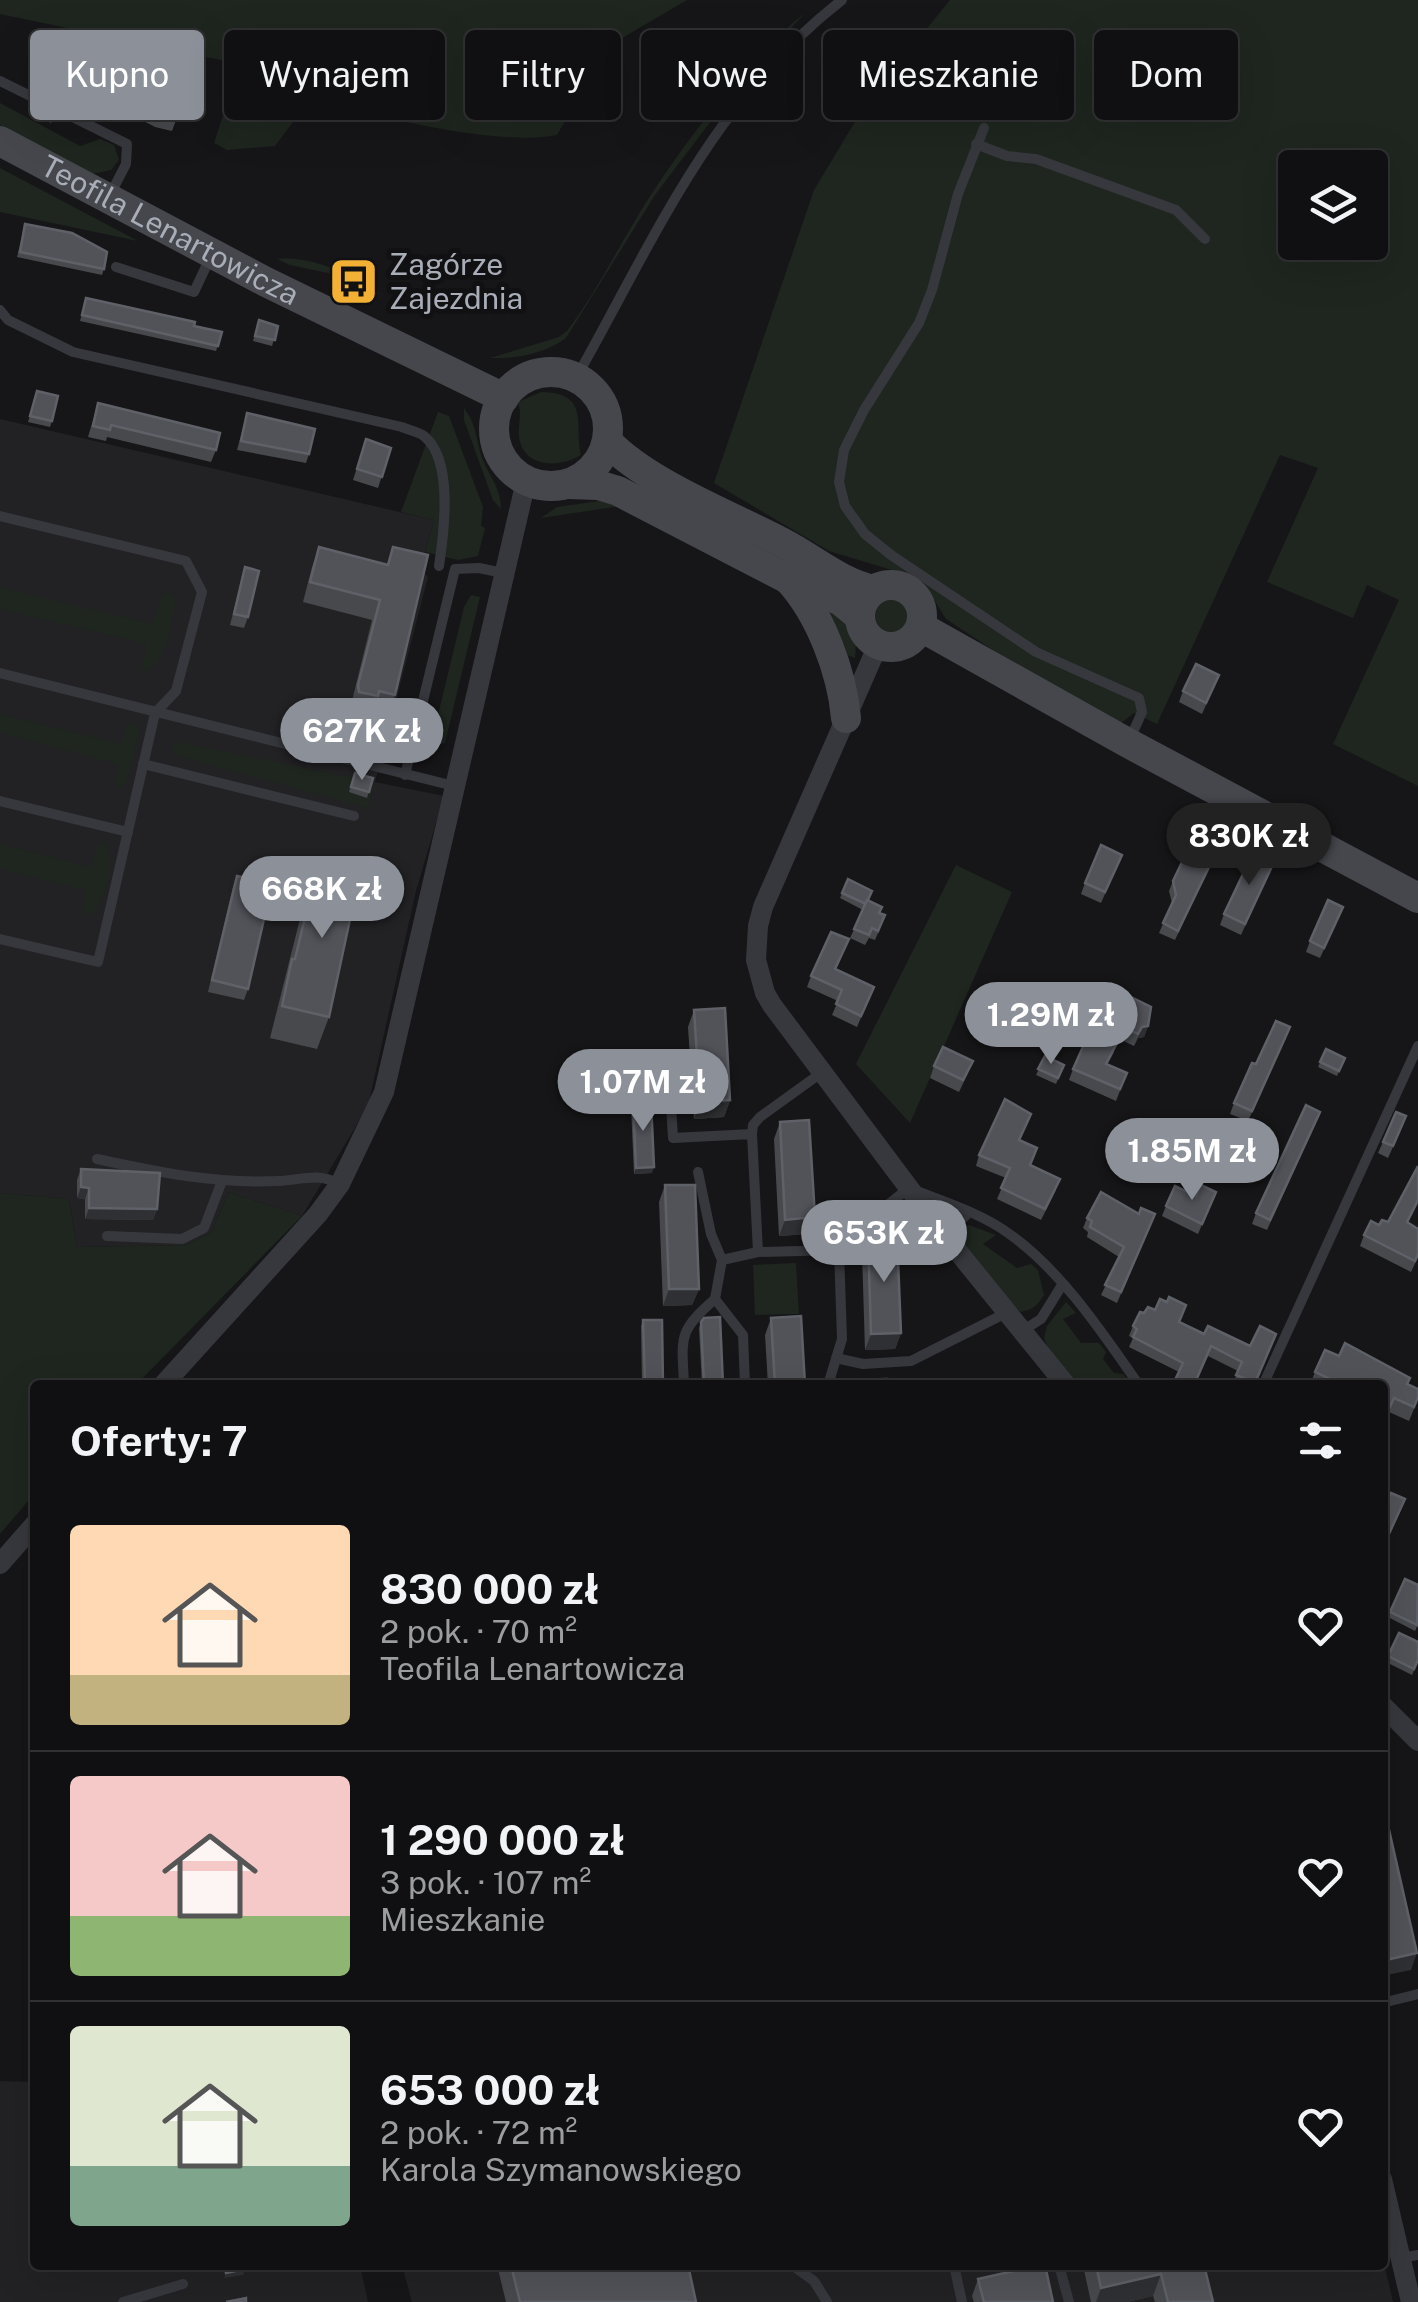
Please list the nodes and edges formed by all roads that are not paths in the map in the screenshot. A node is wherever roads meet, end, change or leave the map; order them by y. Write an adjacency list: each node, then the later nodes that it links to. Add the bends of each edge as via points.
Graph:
1 (842, 0): 11 (lane, via 766,70 708,142)
2 (0, 81): 6 (lane, via 127,144 126,164)
3 (984, 128): 5 (lane)
4 (0, 141): 6 (street, Teofila Lenartowicza)
5 (976, 144): 7 (lane, via 1176,210); 28 (lane, via 919,324 864,410 844,450 839,482 865,534 892,555 1036,652 1138,698 1142,712)
6 (108, 198): 8 (street, Teofila Lenartowicza)
7 (1205, 239)
8 (212, 253): 9 (lane, via 194,292); 12 (street, Teofila Lenartowicza)
9 (116, 267)
10 (0, 310): 18 (lane, via 73,352 425,437 442,470)
11 (576, 378): 12 (street, via 530,376); 13 (street, via 602,404)
12 (504, 398): 14 (street, via 495,420 496,444 507,466)
13 (608, 441): 15 (street, via 590,472); 22 (street, via 644,471 828,571)
14 (526, 481): 15 (street); 20 (street)
15 (569, 484): 21 (street, via 618,491)
16 (0, 516): 26 (lane, via 186,561 202,592 176,691)
17 (424, 558): 18 (lane)
18 (439, 566): 19 (lane)
19 (455, 569): 20 (lane); 30 (lane)
20 (504, 573): 31 (street)
21 (786, 577): 22 (street, via 841,601); 27 (street, via 818,625)
22 (867, 603): 23 (street, via 890,584 912,593 922,609); 24 (street, via 863,630)
23 (921, 627): 24 (street, via 907,644); 28 (street)
24 (878, 645): 27 (street)
25 (0, 673): 26 (lane)
26 (155, 712): 29 (lane); 30 (lane)
27 (846, 718): 39 (street, via 772,882 756,942 765,992)
28 (1128, 743): 35 (street)
29 (143, 764): 33 (lane); 34 (lane)
30 (406, 774): 31 (lane)
31 (454, 786): 44 (street, via 384,1092)
32 (0, 801): 34 (lane)
33 (354, 816)
34 (128, 832): 36 (lane, via 98,962)
35 (1418, 898)
36 (0, 939)
37 (1418, 1046): 63 (lane)
38 (668, 1054): 40 (lane, via 674,1138)
39 (821, 1073): 40 (lane, via 760,1118); 45 (street)
40 (752, 1134): 50 (lane)
41 (96, 1160): 43 (lane)
42 (698, 1172): 51 (lane)
43 (222, 1181): 44 (lane, via 322,1174); 47 (lane, via 204,1228 182,1239)
44 (340, 1184): 57 (street, via 289,1250)
45 (909, 1188): 46 (lane); 48 (street); 49 (lane)
46 (969, 1212): 48 (lane); 52 (lane, via 1006,1231)
47 (106, 1236)
48 (946, 1236): 54 (street)
49 (839, 1250): 50 (lane); 56 (lane, via 842,1339)
50 (758, 1252): 51 (lane)
51 (722, 1260): 53 (lane)
52 (1062, 1284): 55 (lane, via 1041,1319); 62 (lane)
53 (715, 1299): 58 (lane, via 682,1336); 59 (lane, via 743,1335)
54 (1006, 1313): 55 (street); 56 (lane, via 912,1360 863,1364)
55 (1022, 1331): 61 (street)
56 (836, 1358): 60 (lane)
57 (169, 1380)
58 (684, 1380)
59 (745, 1380)
60 (829, 1380)
61 (1062, 1380)
62 (1136, 1380)
63 (1265, 1380)
64 (30, 1530): 65 (street)
65 (0, 1564)
66 (1388, 1712): 67 (street)
67 (1418, 1742)
68 (1418, 1994): 69 (lane)
69 (1388, 2002)
70 (1388, 2195): 71 (street)
71 (1410, 2256): 80 (street)
72 (799, 2270): 77 (lane)
73 (955, 2270): 78 (lane)
74 (1060, 2270): 79 (lane)
75 (183, 2284): 76 (lane)
76 (123, 2302)
77 (827, 2302)
78 (962, 2302)
79 (1069, 2302)
80 (1411, 2302)

